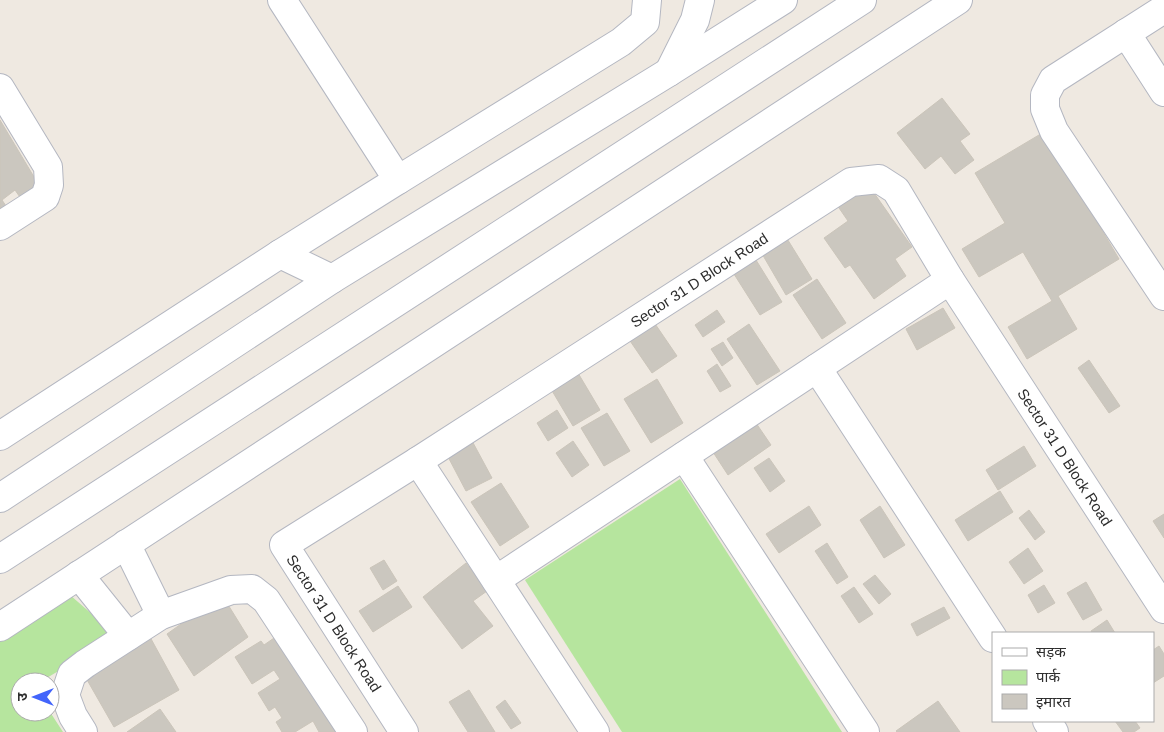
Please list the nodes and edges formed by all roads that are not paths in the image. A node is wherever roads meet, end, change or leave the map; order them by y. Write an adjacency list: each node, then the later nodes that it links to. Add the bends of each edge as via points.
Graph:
1 (282, 0): 14 (street)
2 (647, 0): 14 (street, via 645,22 621,42)
3 (700, 0): 11 (street, via 695,20)
4 (862, 0): 7 (street)
5 (958, 0): 27 (street)
6 (771, 3): 10 (street); 11 (street)
7 (830, 9): 10 (street)
8 (1164, 9): 9 (street)
9 (1126, 33): 13 (street); 19 (street, via 1053,80 1045,95 1045,109 1054,131)
10 (794, 44): 28 (street)
11 (669, 72): 17 (street)
12 (0, 88): 15 (street, via 48,167 49,185 45,196)
13 (1164, 92)
14 (398, 180): 16 (street)
15 (0, 226)
16 (280, 254): 17 (street); 21 (street)
17 (332, 279): 24 (street)
18 (950, 280): 20 (street); 23 (street, Sector 31 D Block Road, via 896,190 879,179 851,182); 31 (street, Sector 31 D Block Road)
19 (1164, 296)
20 (817, 368): 22 (street); 35 (street)
21 (0, 436)
22 (684, 456): 30 (street); 40 (street)
23 (418, 461): 30 (street); 38 (street, Sector 31 D Block Road, via 284,545)
24 (36, 475): 25 (street); 26 (street)
25 (0, 480)
26 (0, 498)
27 (126, 544): 29 (street); 32 (street)
28 (0, 559)
29 (79, 575): 33 (street); 34 (street)
30 (496, 580): 39 (street)
31 (1164, 609)
32 (161, 615): 34 (street); 37 (street, via 231,590 252,589 266,600)
33 (0, 627)
34 (128, 636): 36 (street, via 72,674 65,695)
35 (992, 636)
36 (83, 732)
37 (353, 732)
38 (404, 732)
39 (594, 732)
40 (865, 732)

